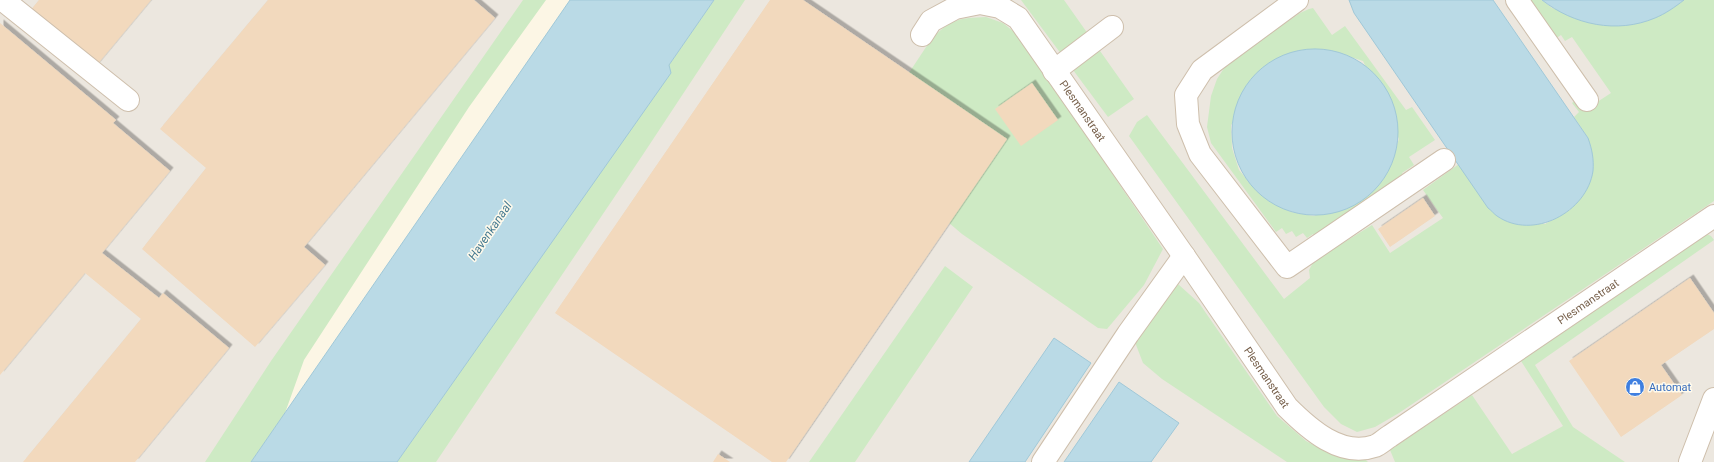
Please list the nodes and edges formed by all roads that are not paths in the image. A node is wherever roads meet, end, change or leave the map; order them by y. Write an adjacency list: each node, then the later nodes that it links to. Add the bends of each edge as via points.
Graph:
1 (3, 0): 7 (street)
2 (1297, 0): 9 (street, via 1202,70 1186,94 1188,124 1200,154 1288,267)
3 (1517, 0): 8 (street)
4 (1112, 27): 6 (street)
5 (922, 35): 6 (street, Plesmanstraat, via 931,21 955,8 980,3 1000,7 1018,18)
6 (1054, 71): 11 (street, Plesmanstraat)
7 (128, 100)
8 (1587, 100)
9 (1444, 160)
10 (1714, 217): 13 (street, Plesmanstraat)
11 (1184, 256): 13 (street, Plesmanstraat, via 1287,407 1308,428 1336,444); 14 (street, via 1128,334)
12 (1714, 399): 15 (street)
13 (1378, 454)
14 (1043, 462)
15 (1690, 462)

